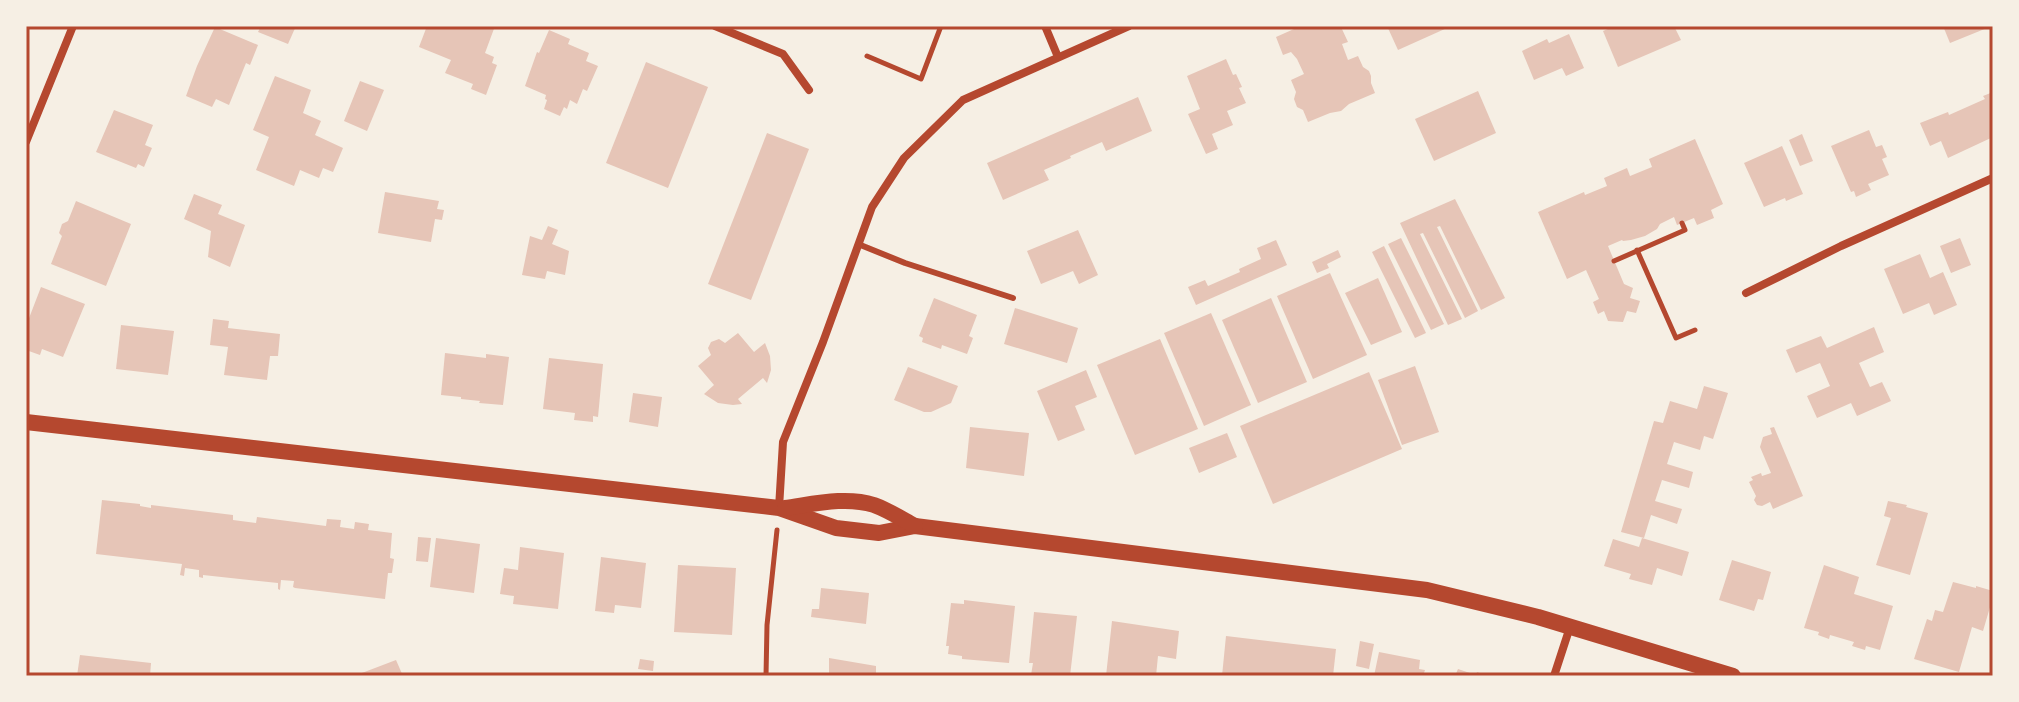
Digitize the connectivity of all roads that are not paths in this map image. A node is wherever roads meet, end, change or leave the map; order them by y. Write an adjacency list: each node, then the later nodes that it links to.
1 (73, 26): 7 (street)
2 (715, 26): 6 (street)
3 (1045, 26): 5 (street)
4 (1129, 26): 5 (street)
5 (1058, 57): 9 (street)
6 (809, 90)
7 (26, 142)
8 (1993, 178): 10 (street)
9 (858, 244): 11 (lane); 13 (street)
10 (1746, 293)
11 (1013, 298)
12 (26, 422): 13 (main road)
13 (779, 508): 14 (main road); 14 (main road)
14 (915, 526): 15 (main road)
15 (1570, 626): 16 (street); 17 (main road)
16 (1554, 676)
17 (1733, 676)

